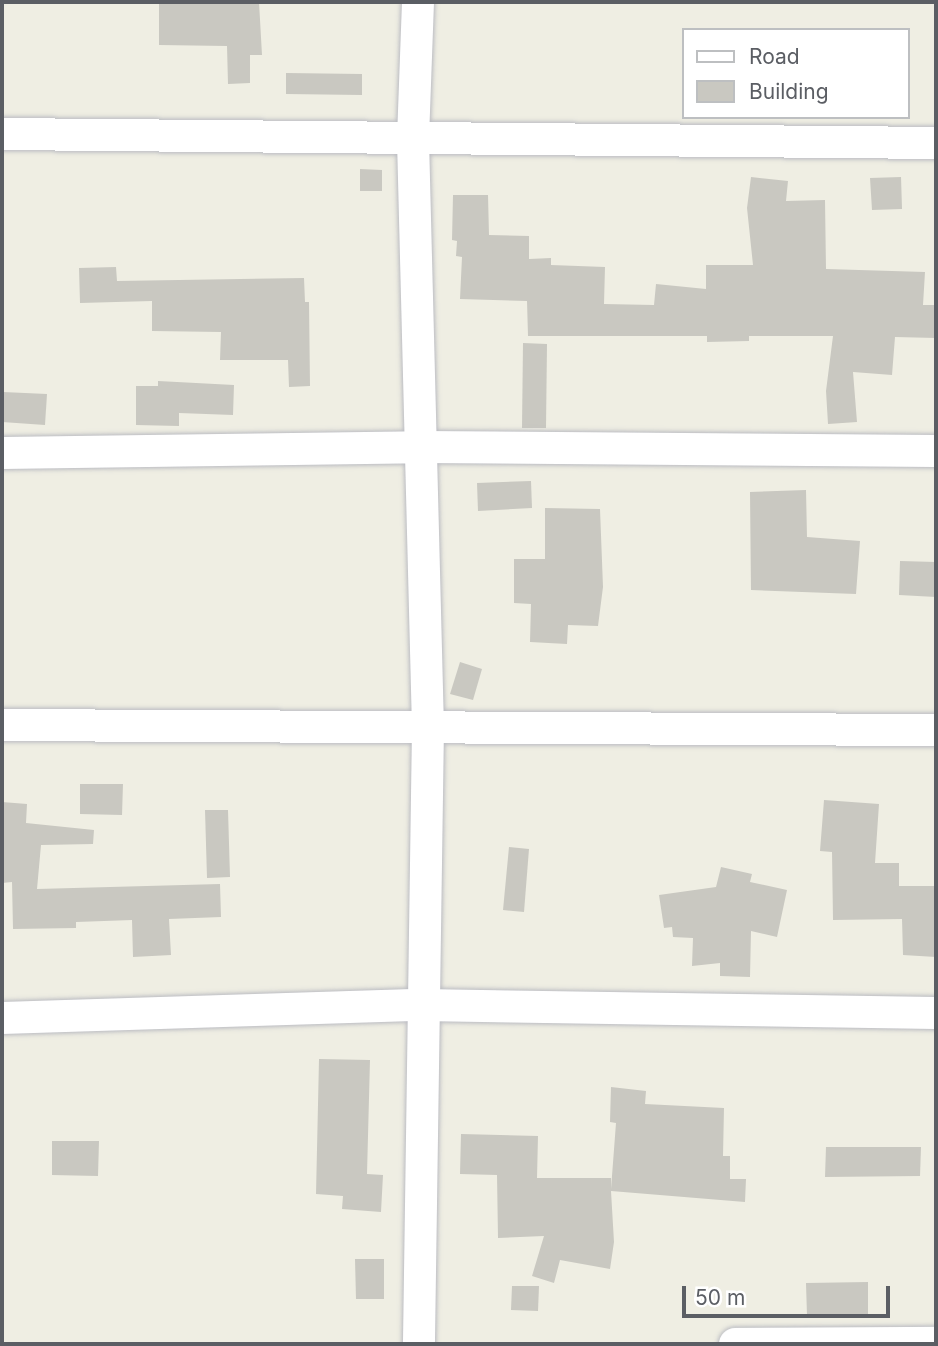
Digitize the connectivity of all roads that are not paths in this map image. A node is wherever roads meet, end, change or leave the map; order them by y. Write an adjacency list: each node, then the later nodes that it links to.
1 (418, 2): 3 (street)
2 (2, 134): 3 (street)
3 (413, 140): 4 (street); 5 (street)
4 (936, 143)
5 (420, 447): 6 (street); 7 (street); 9 (street)
6 (936, 451)
7 (2, 453)
8 (2, 725): 9 (street)
9 (428, 727): 10 (street); 11 (street)
10 (936, 730)
11 (421, 1004): 12 (street); 13 (street); 15 (street)
12 (936, 1013)
13 (2, 1018)
14 (931, 1343): 16 (street)
15 (419, 1344)
16 (735, 1344)

